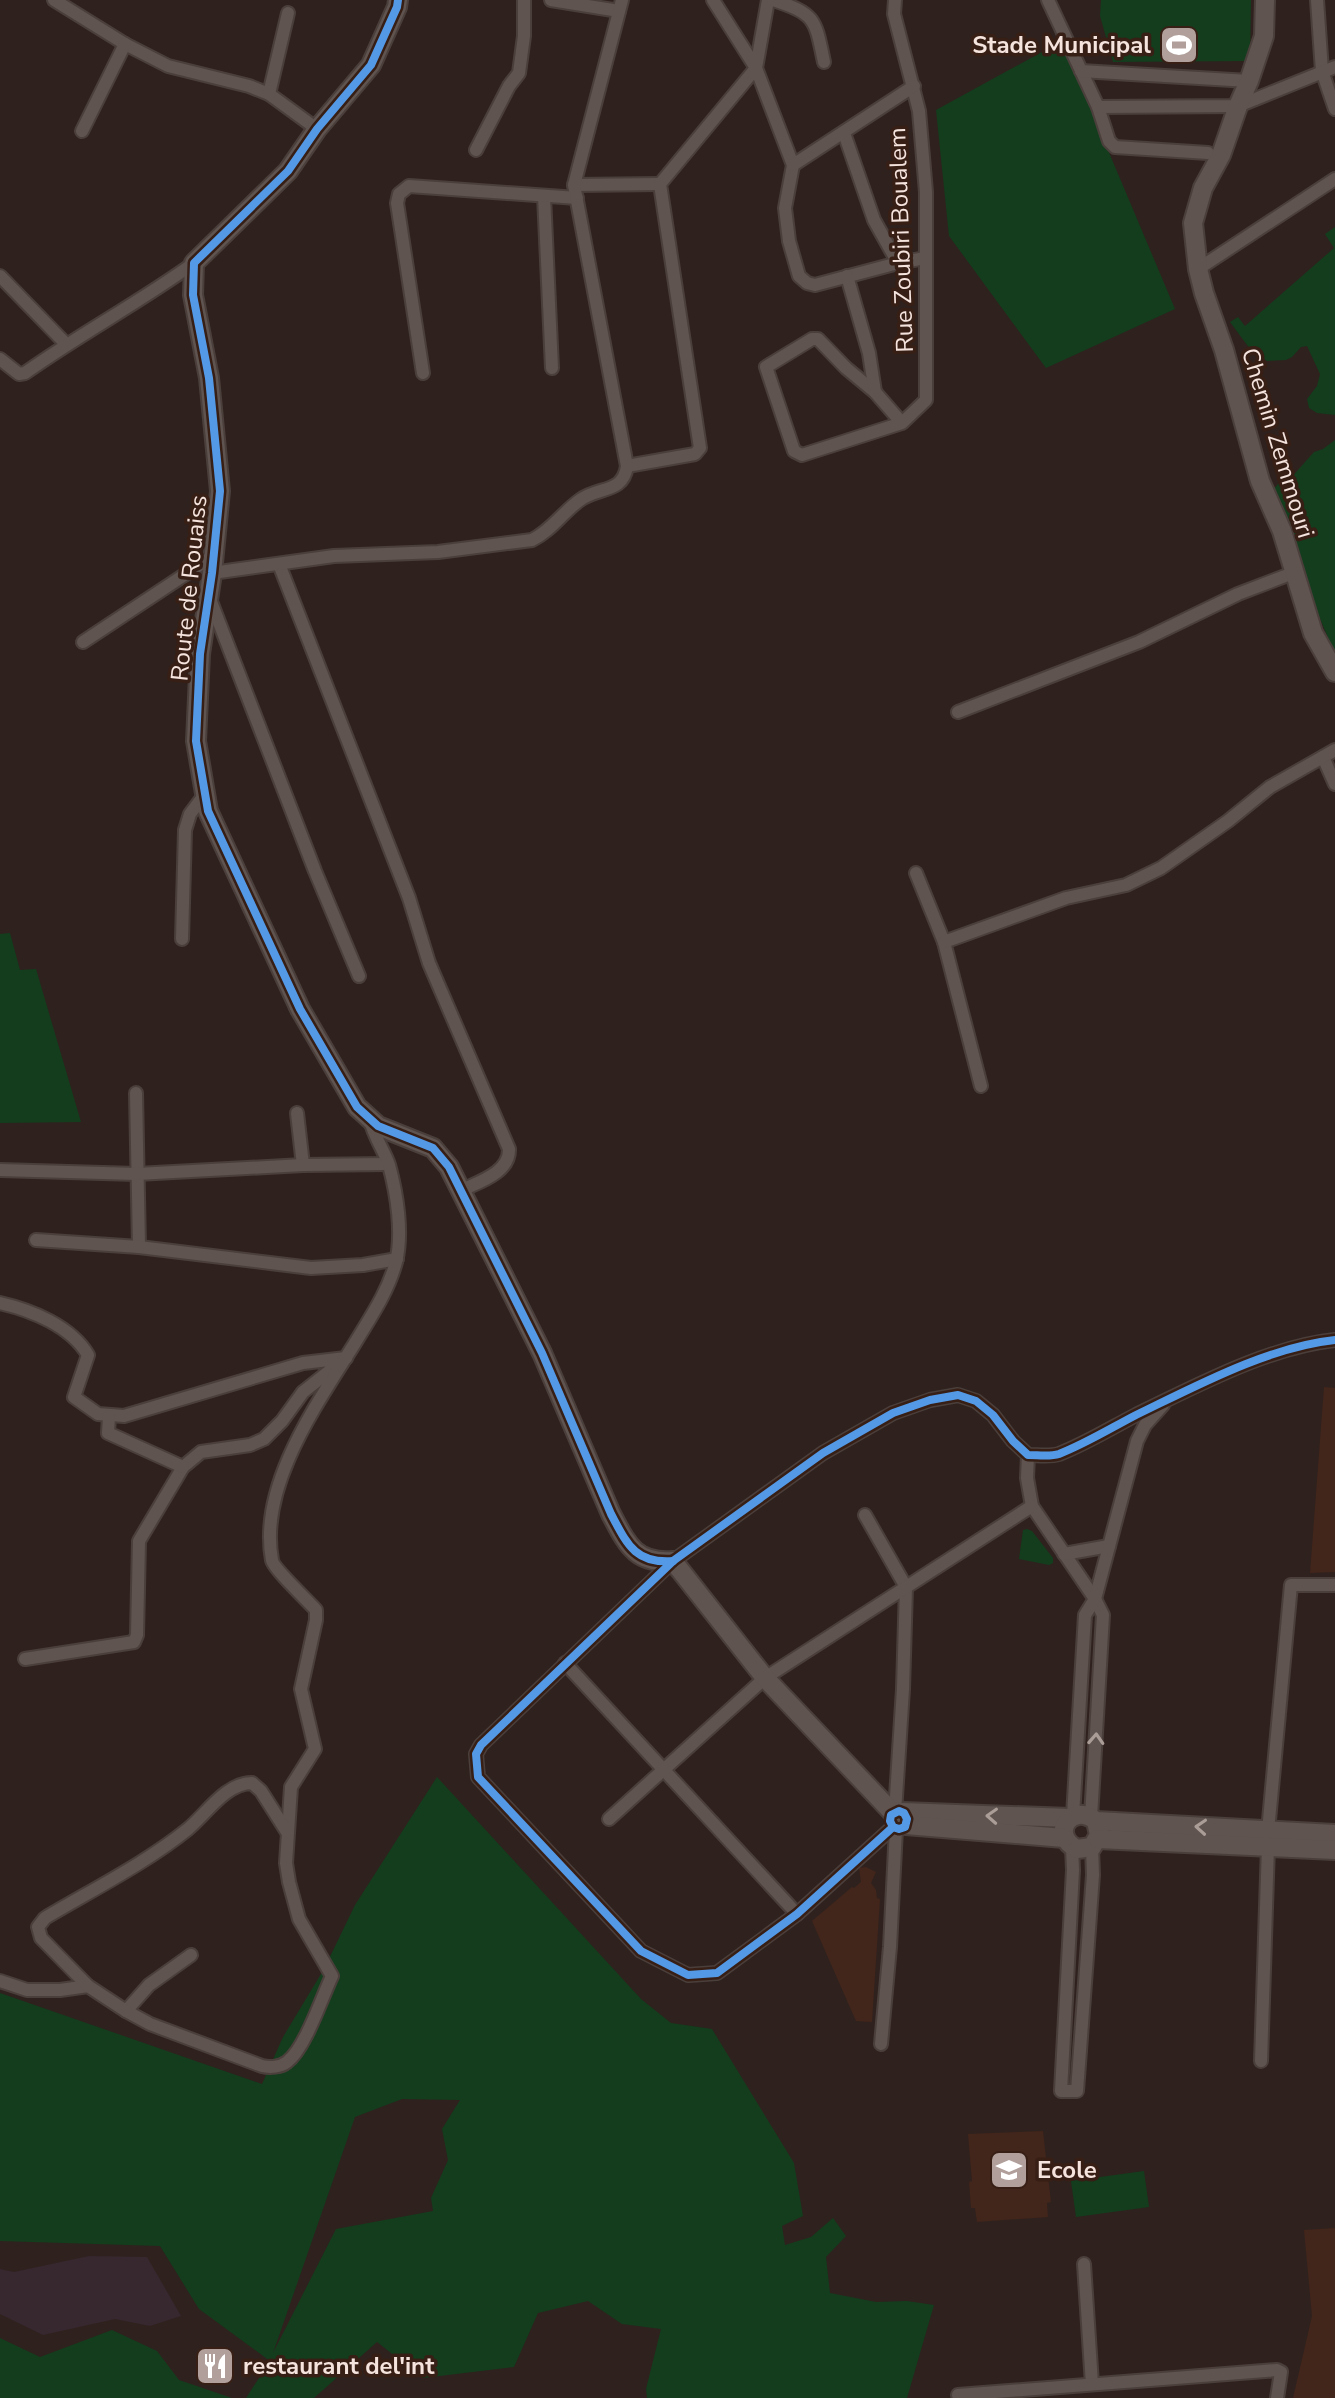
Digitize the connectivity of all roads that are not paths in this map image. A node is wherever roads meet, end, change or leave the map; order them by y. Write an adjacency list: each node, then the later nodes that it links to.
1 (54, 0): 13 (street)
2 (398, 0): 24 (street)
3 (524, 0): 27 (street)
4 (551, 0): 11 (street)
5 (713, 0): 15 (street)
6 (771, 0): 14 (street); 15 (street)
7 (895, 0): 19 (street, Rue Zoubiri Boualem)
8 (1048, 0): 17 (street)
9 (1265, 0): 18 (street, Chemin Zemmouri)
10 (1317, 0): 16 (street)
11 (621, 6): 32 (street)
12 (288, 13): 20 (street)
13 (125, 44): 20 (street); 25 (street)
14 (824, 62)
15 (756, 68): 29 (street); 31 (street)
16 (1328, 69): 21 (street); 23 (street)
17 (1081, 71): 18 (street); 22 (street)
18 (1249, 81): 21 (street, Chemin Zemmouri)
19 (914, 86): 26 (street); 34 (street, Rue Zoubiri Boualem)
20 (269, 94): 24 (street)
21 (1238, 106): 22 (street); 37 (street, Chemin Zemmouri)
22 (1098, 107): 28 (street)
23 (1335, 109)
24 (317, 129): 35 (street)
25 (82, 131)
26 (844, 133): 29 (street); 36 (street)
27 (476, 150)
28 (1208, 153)
29 (793, 165): 39 (street)
30 (1335, 179): 37 (street)
31 (660, 184): 32 (street); 48 (street)
32 (576, 192): 33 (street); 48 (street)
33 (544, 196): 43 (street); 45 (street)
34 (925, 258): 36 (street); 47 (street, Rue Zoubiri Boualem)
35 (194, 263): 40 (street); 49 (street, Route de Rouaiss)
36 (898, 263): 39 (street)
37 (1198, 269): 51 (street, Chemin Zemmouri)
38 (0, 276): 40 (street)
39 (847, 276): 41 (street)
40 (66, 344): 42 (street)
41 (869, 353): 44 (street); 46 (street)
42 (0, 359)
43 (552, 368)
44 (846, 368): 46 (street); 47 (street)
45 (423, 373)
46 (875, 392): 47 (street)
47 (902, 423)
48 (627, 466): 50 (street)
49 (212, 564): 50 (street); 52 (street, Route de Rouaiss); 53 (street)
50 (279, 564): 72 (street)
51 (1293, 573): 54 (street, Chemin Zemmouri); 55 (street)
52 (208, 592): 59 (street, Route de Rouaiss); 63 (street)
53 (83, 642)
54 (1335, 672)
55 (958, 712)
56 (1335, 750): 57 (street)
57 (1323, 757): 58 (street); 62 (street)
58 (1335, 784)
59 (205, 794): 61 (street); 67 (street, Route de Rouaiss)
60 (916, 873): 62 (street)
61 (182, 939)
62 (944, 942): 64 (street)
63 (359, 976)
64 (981, 1086)
65 (136, 1093): 71 (street)
66 (297, 1113): 69 (street)
67 (370, 1120): 68 (street); 72 (street, Route de Rouaiss)
68 (388, 1164): 69 (street); 75 (street)
69 (303, 1165): 71 (street)
70 (0, 1170): 71 (street)
71 (137, 1174): 74 (street)
72 (460, 1191): 87 (street)
73 (36, 1240): 74 (street)
74 (139, 1247): 75 (street)
75 (397, 1259): 78 (street)
76 (0, 1303): 80 (street)
77 (1335, 1340): 79 (street)
78 (346, 1358): 80 (street); 82 (street); 98 (street)
79 (1171, 1398): 81 (street); 85 (street)
80 (109, 1416): 82 (street)
81 (1028, 1455): 83 (street); 87 (street)
82 (183, 1467): 91 (street)
83 (1032, 1506): 86 (street); 89 (street)
84 (865, 1515): 89 (street)
85 (1109, 1546): 86 (street); 90 (street)
86 (1064, 1554): 90 (street)
87 (673, 1561): 92 (street); 93 (street)
88 (1335, 1585): 100 (street)
89 (906, 1587): 93 (street); 96 (street)
90 (1095, 1599): 97 (street, one-way to 90); 97 (street)
91 (25, 1659)
92 (565, 1663): 94 (street); 103 (street)
93 (765, 1678): 94 (street); 96 (street)
94 (664, 1770): 95 (street); 103 (street)
95 (609, 1819)
96 (898, 1819): 97 (street, one-way to 96); 101 (street); 103 (street); 108 (street)
97 (1087, 1826): 100 (street); 101 (street); 101 (street); 101 (street)
98 (287, 1832): 106 (street); 107 (street)
99 (1335, 1834): 100 (street)
100 (1269, 1839): 102 (street); 109 (street)
101 (1068, 1843)
102 (1335, 1850)
103 (797, 1914)
104 (191, 1955): 107 (street)
105 (0, 1981): 106 (street)
106 (88, 1986): 107 (street)
107 (126, 2011)
108 (881, 2044)
109 (1261, 2061)
110 (1084, 2264): 111 (street)
111 (1092, 2384): 112 (street); 113 (street)
112 (958, 2395)
113 (1277, 2398)

